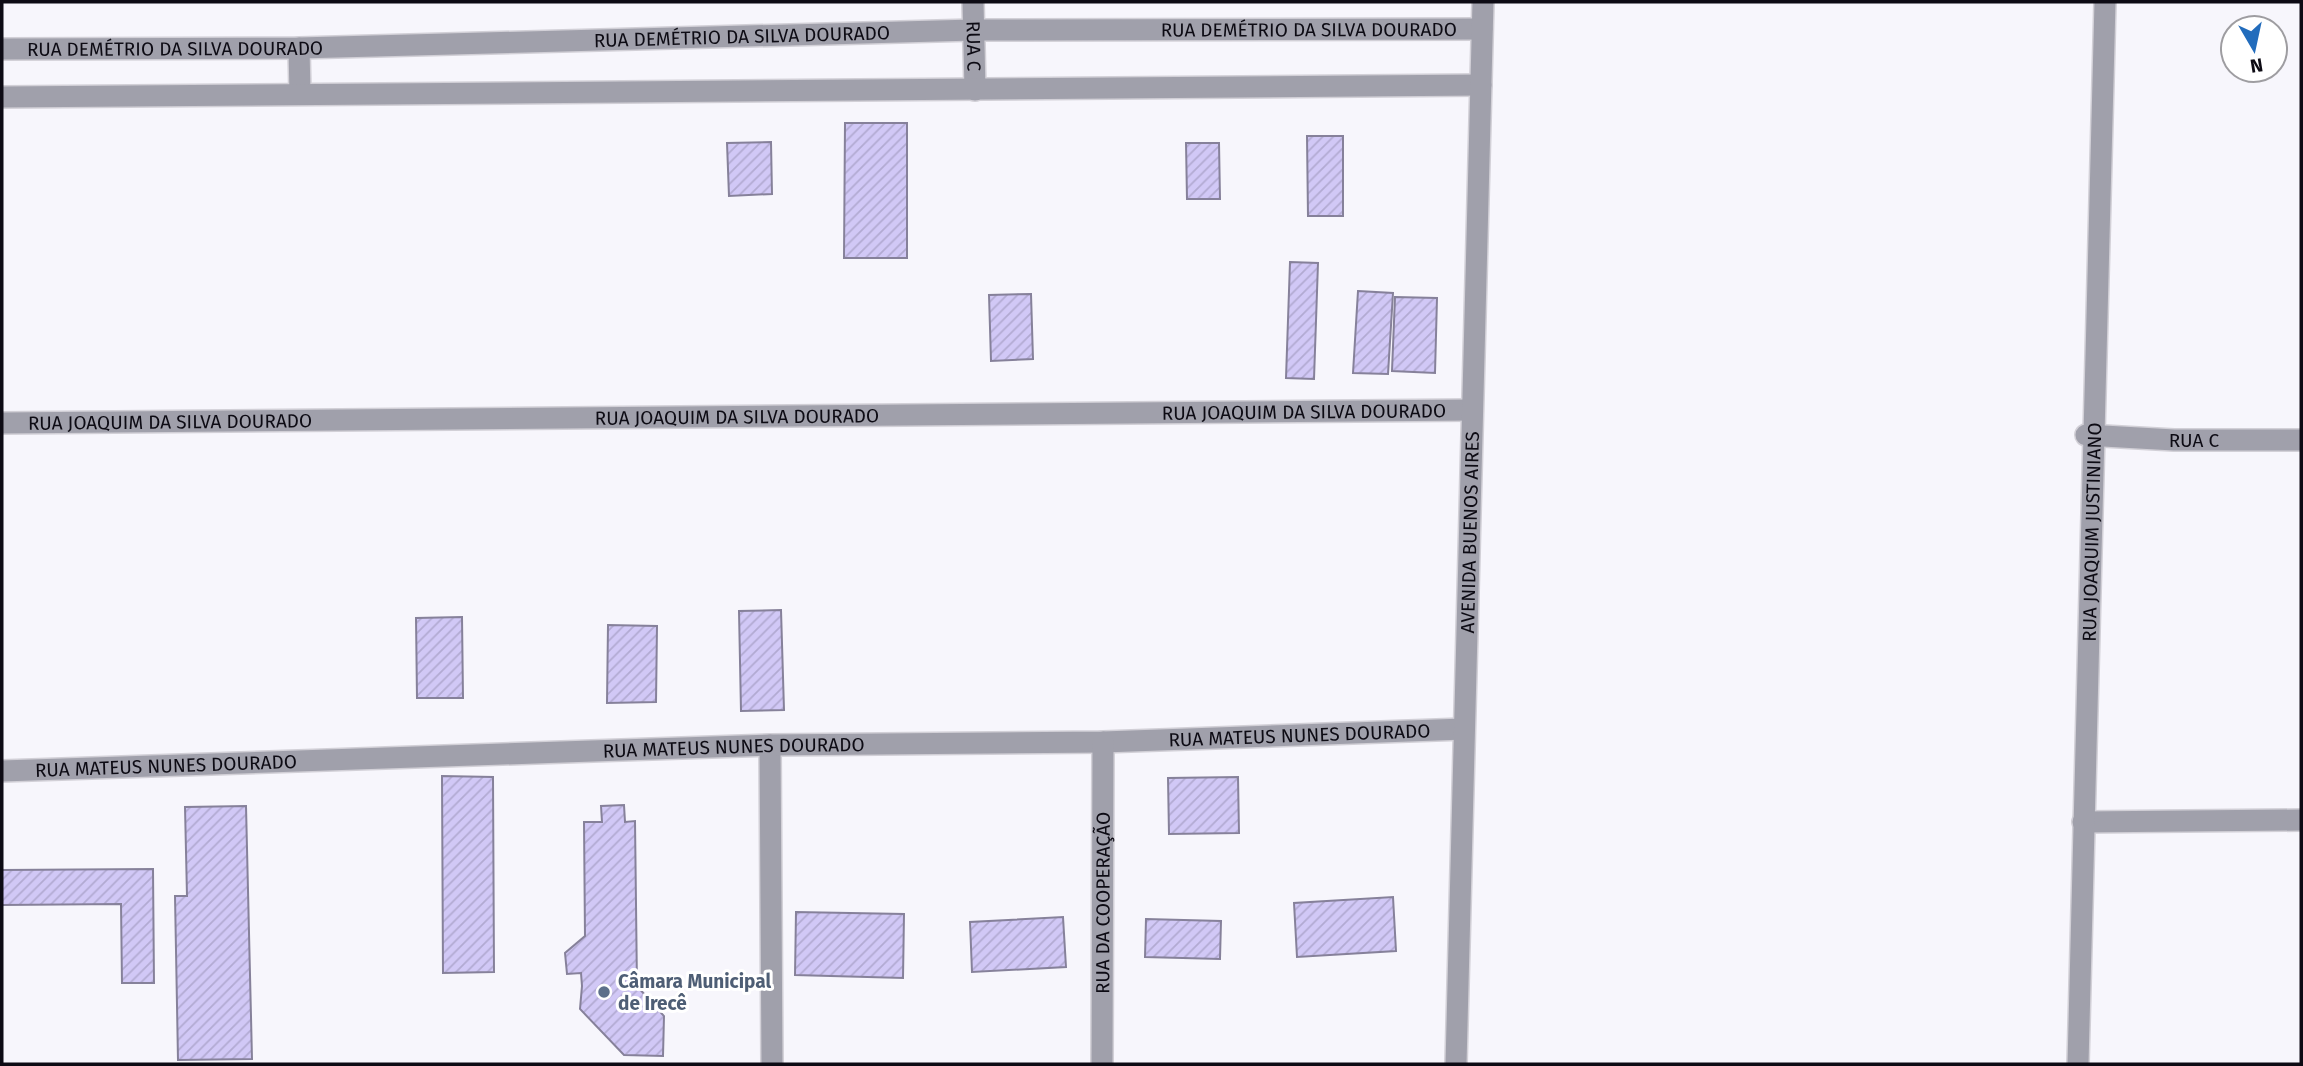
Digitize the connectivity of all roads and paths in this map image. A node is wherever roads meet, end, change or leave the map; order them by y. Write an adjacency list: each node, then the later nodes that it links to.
1 (973, 2): 5 (street, RUA C)
2 (1483, 2): 4 (street, AVENIDA BUENOS AIRES)
3 (2105, 2): 14 (street, RUA JOAQUIM JUSTINIANO)
4 (1482, 29): 5 (street, RUA DEMÉTRIO DA SILVA DOURADO); 8 (street, AVENIDA BUENOS AIRES)
5 (974, 30): 6 (street, RUA DEMÉTRIO DA SILVA DOURADO); 9 (street, RUA C)
6 (299, 48): 7 (street, RUA DEMÉTRIO DA SILVA DOURADO); 10 (street)
7 (2, 49)
8 (1482, 85): 9 (street); 12 (street, AVENIDA BUENOS AIRES)
9 (975, 90): 10 (street)
10 (300, 94): 11 (street)
11 (2, 97)
12 (1472, 411): 13 (street, RUA JOAQUIM DA SILVA DOURADO); 16 (street, AVENIDA BUENOS AIRES)
13 (2, 423)
14 (2089, 435): 15 (street, RUA C); 21 (street, RUA JOAQUIM JUSTINIANO)
15 (2301, 440)
16 (1464, 729): 17 (street, RUA MATEUS NUNES DOURADO); 24 (street, AVENIDA BUENOS AIRES)
17 (1103, 742): 18 (street, RUA MATEUS NUNES DOURADO); 23 (street, RUA DA COOPERAÇÃO)
18 (770, 745): 19 (street, RUA MATEUS NUNES DOURADO); 22 (street)
19 (2, 771)
20 (2301, 820): 21 (street)
21 (2083, 822): 25 (street, RUA JOAQUIM JUSTINIANO)
22 (772, 1064)
23 (1102, 1064)
24 (1456, 1064)
25 (2078, 1064)

